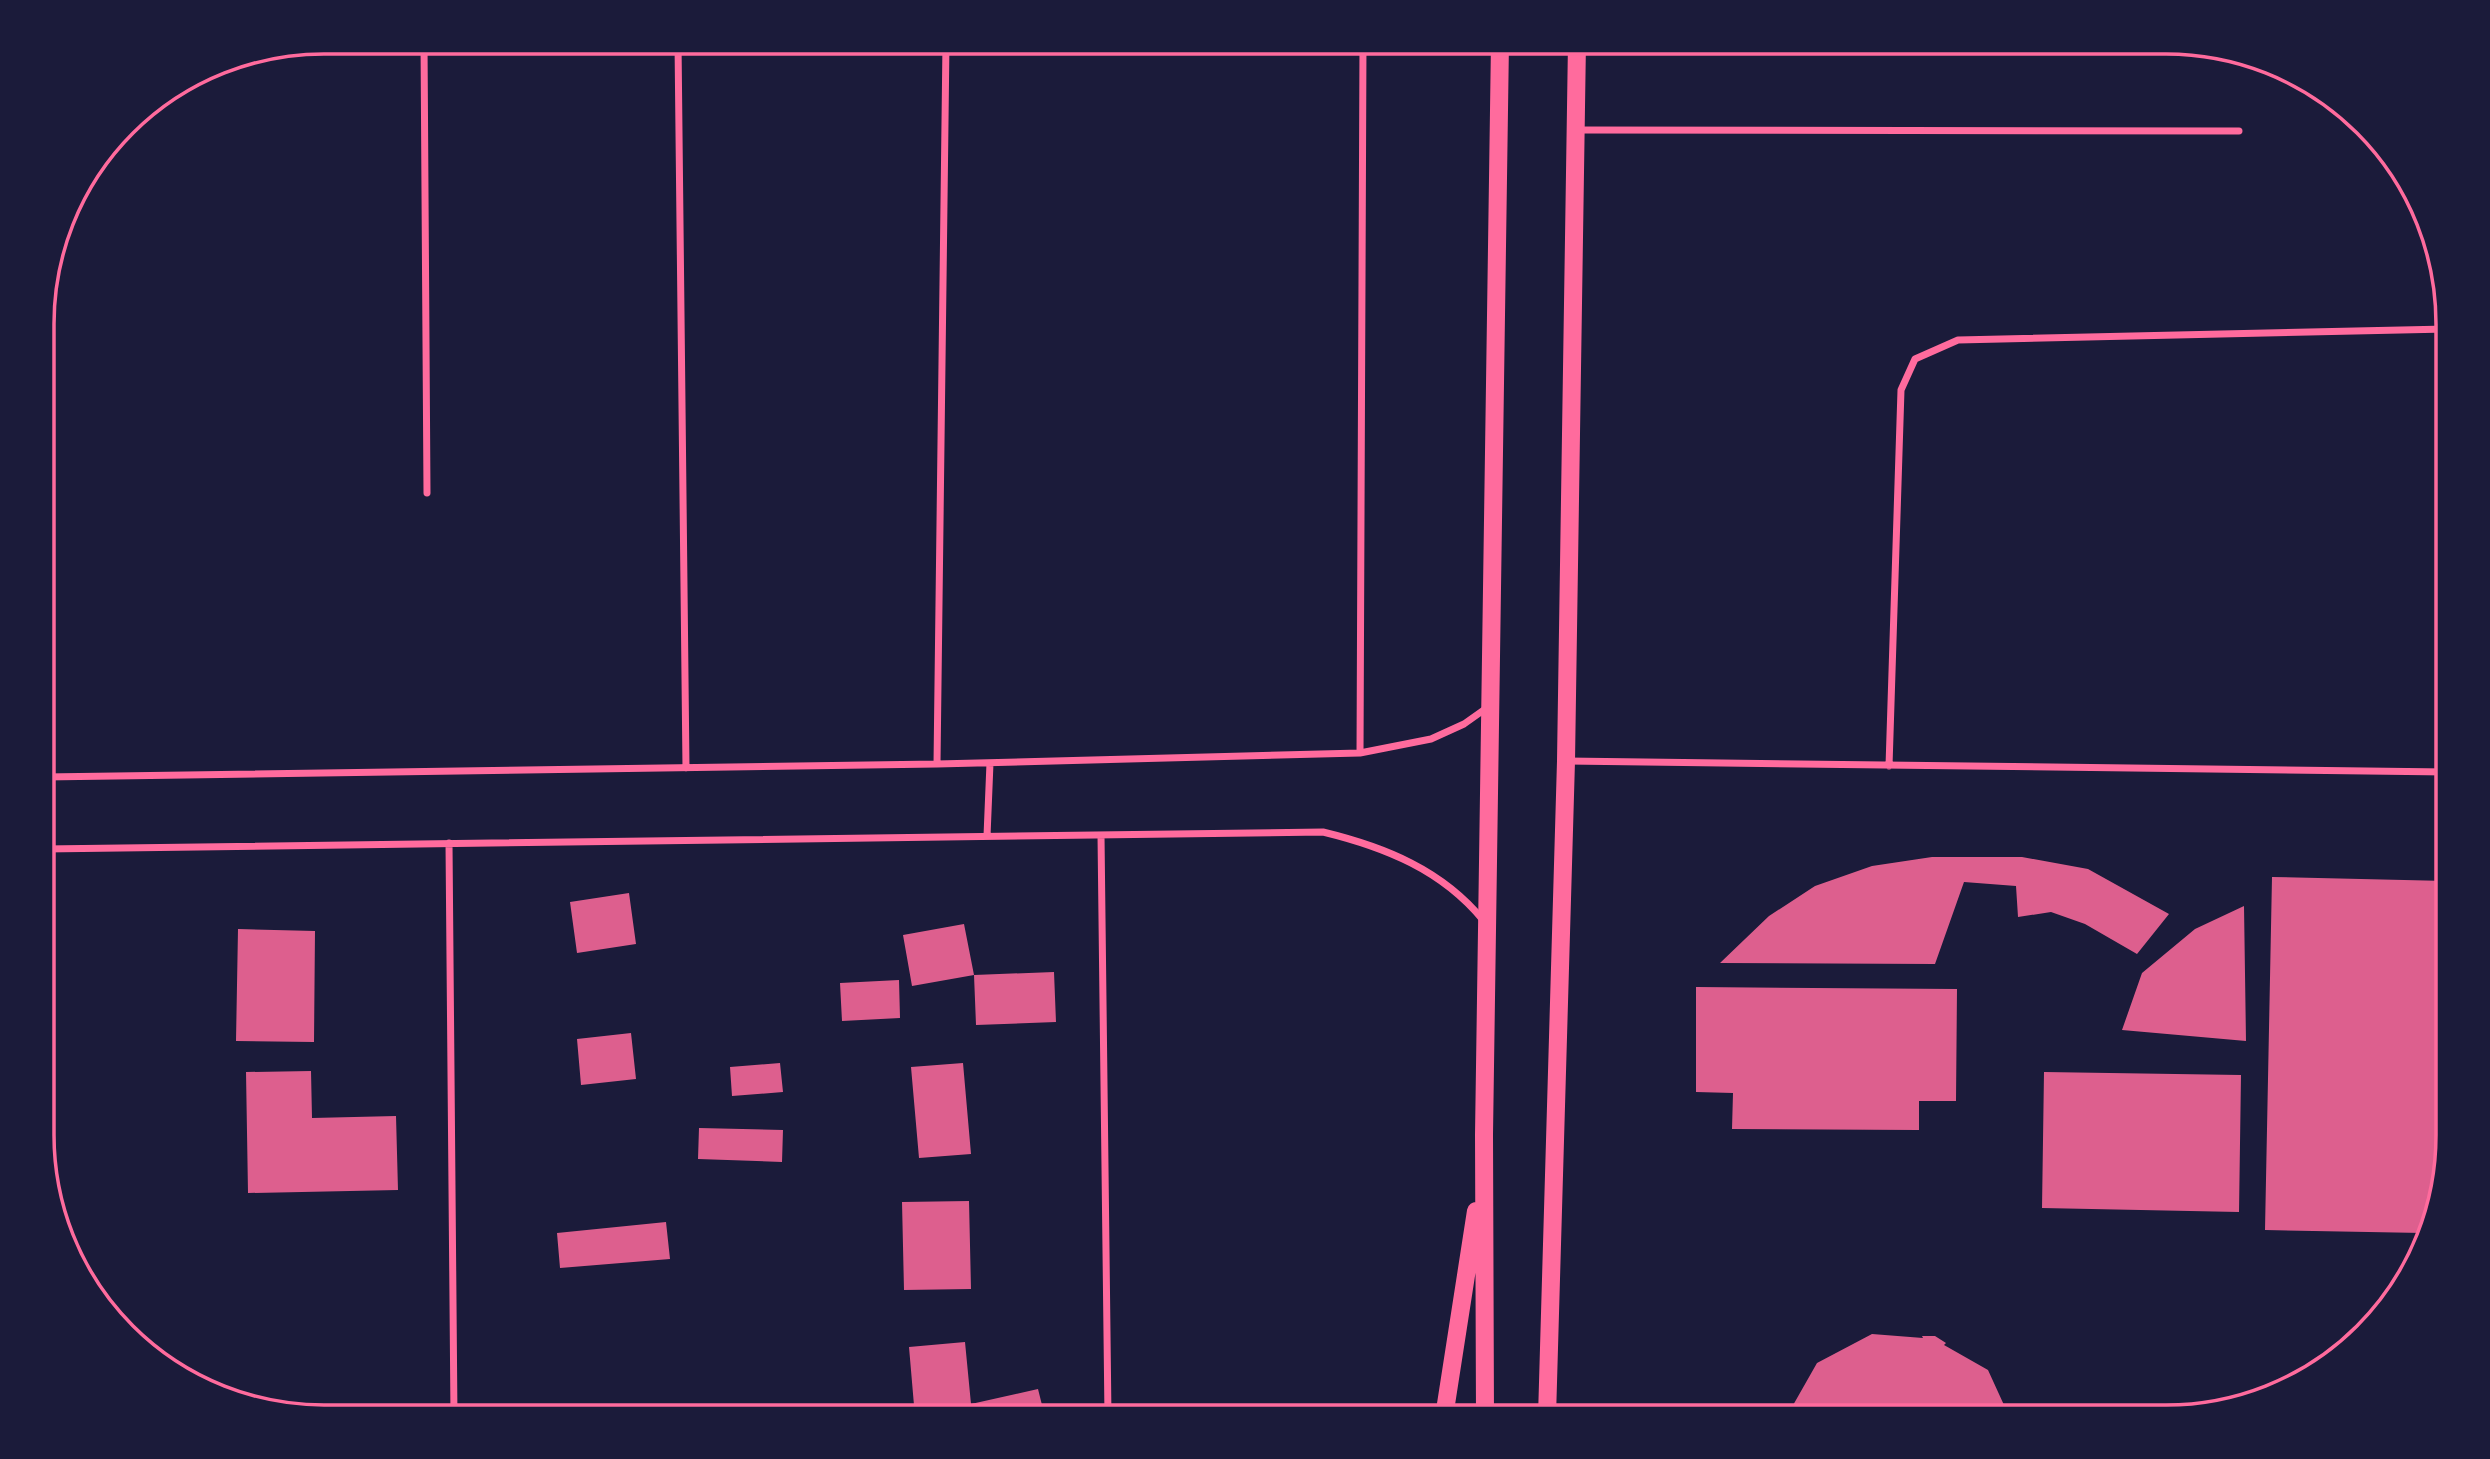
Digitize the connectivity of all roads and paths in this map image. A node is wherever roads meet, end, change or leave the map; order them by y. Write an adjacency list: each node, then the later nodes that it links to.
1 (424, 54): 10 (street)
2 (678, 54): 17 (street)
3 (946, 54): 15 (street)
4 (1363, 54): 12 (street)
5 (1500, 54): 11 (main road)
6 (1577, 54): 7 (main road)
7 (1576, 130): 8 (street); 13 (main road)
8 (2239, 131)
9 (2436, 329): 16 (street)
10 (428, 493)
11 (1491, 705): 12 (street); 24 (main road)
12 (1360, 753): 14 (street)
13 (1566, 761): 16 (street); 30 (main road)
14 (990, 763): 15 (street); 21 (street)
15 (937, 764): 17 (street)
16 (1889, 766): 18 (street)
17 (686, 768): 19 (street)
18 (2436, 772)
19 (54, 777)
20 (1101, 835): 21 (street); 24 (street); 27 (street)
21 (987, 836): 22 (street)
22 (449, 843): 23 (street); 26 (street)
23 (54, 849)
24 (1487, 925): 25 (main road)
25 (1484, 1135): 28 (main road); 29 (main road)
26 (454, 1405)
27 (1108, 1405)
28 (1446, 1405)
29 (1485, 1405)
30 (1548, 1405)

